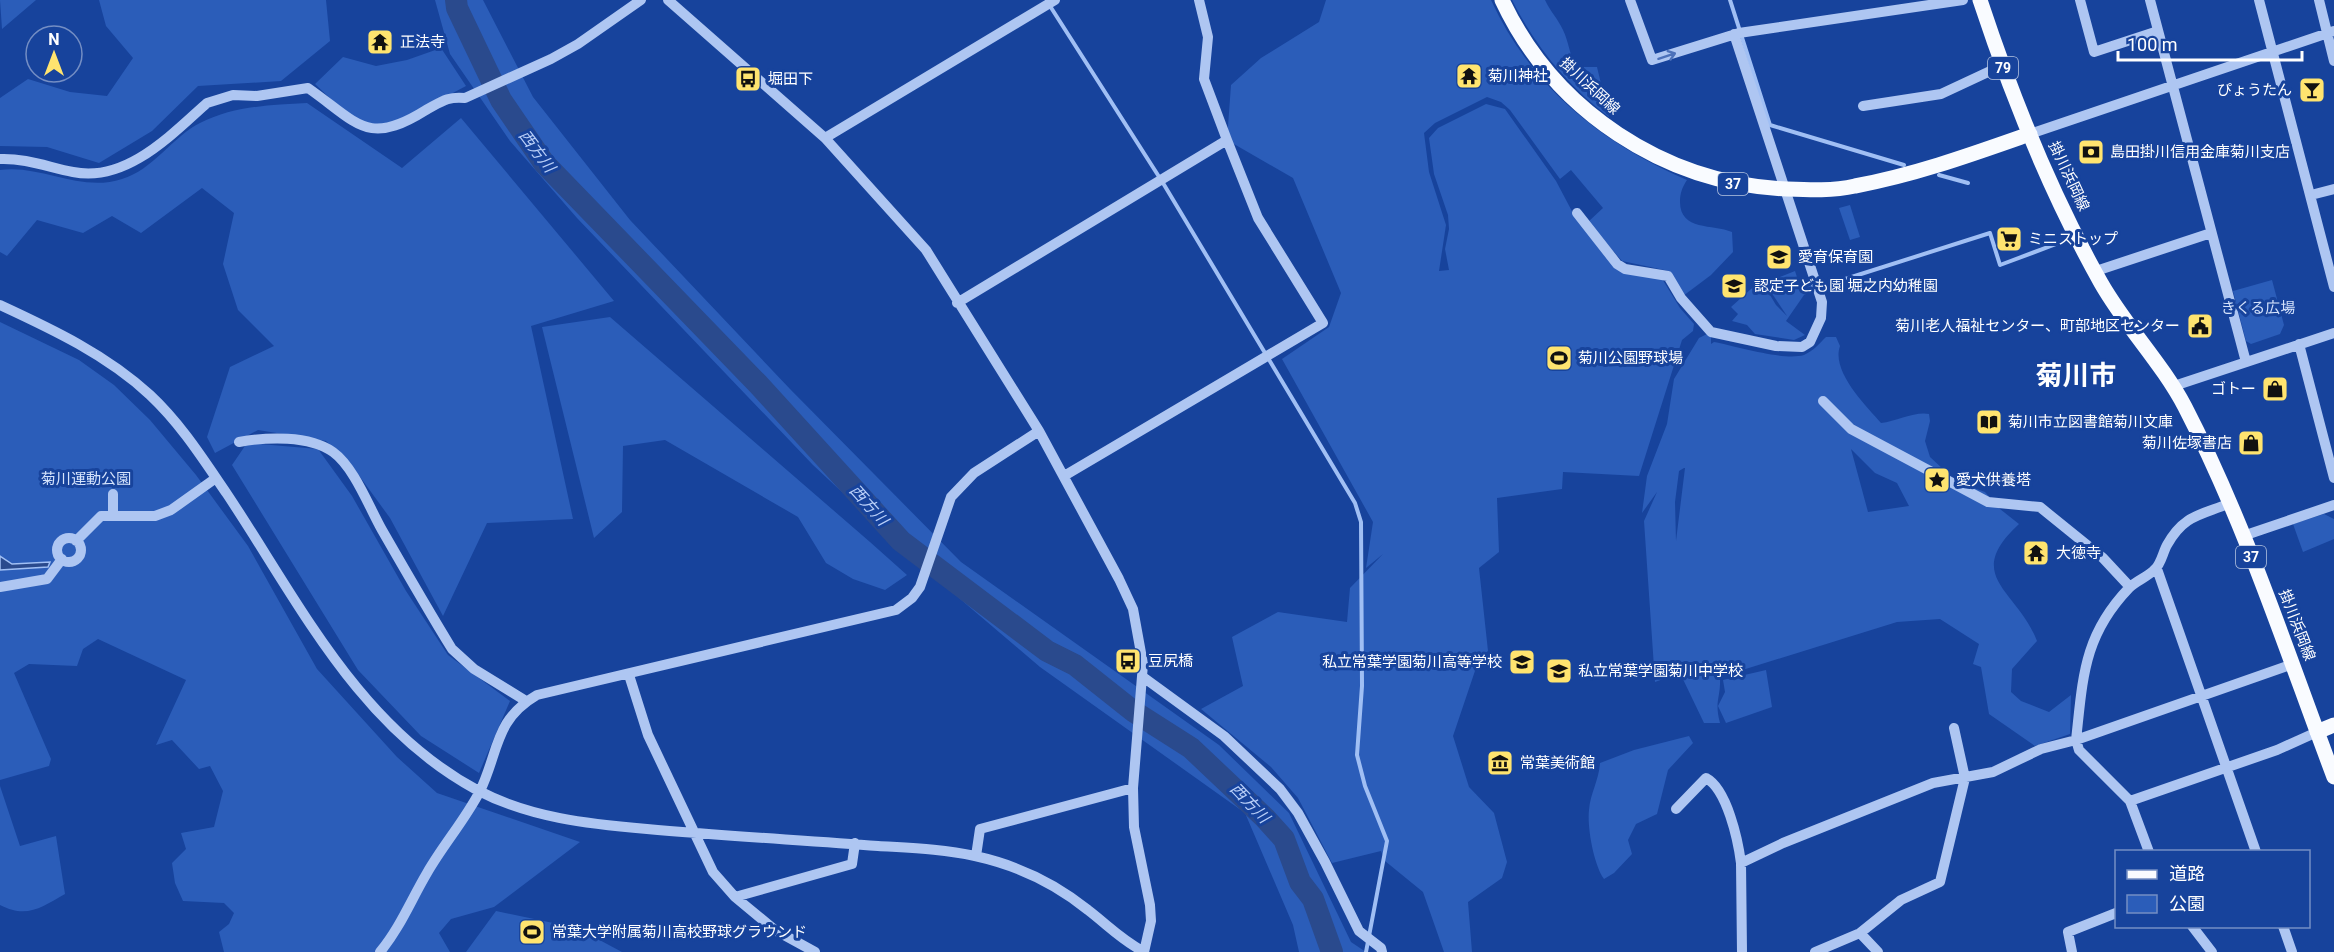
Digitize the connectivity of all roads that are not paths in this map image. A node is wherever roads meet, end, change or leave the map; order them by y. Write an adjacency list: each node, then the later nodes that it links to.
1 (641, 0): 24 (street)
2 (668, 0): 22 (street)
3 (1199, 0): 23 (street)
4 (1502, 0): 25 (main road, 掛川浜岡線 / 37)
5 (1630, 0): 15 (street, one-way to 15)
6 (1963, 0): 15 (street)
7 (1980, 0): 18 (main road, 79)
8 (2080, 0): 13 (street)
9 (2150, 0): 13 (street)
10 (2259, 0): 16 (street)
11 (2319, 0): 14 (street)
12 (1051, 2): 22 (street)
13 (2158, 31): 19 (street)
14 (2331, 32): 16 (street); 17 (street)
15 (1739, 33): 25 (street)
16 (2273, 52): 19 (street); 27 (street)
17 (2334, 61)
18 (2001, 66): 20 (street); 21 (main road, 79)
19 (2174, 87): 21 (street); 29 (street)
20 (1863, 106)
21 (2030, 135): 25 (main road, 掛川浜岡線 / 37); 30 (main road, 掛川浜岡線 / 37)
22 (825, 138): 32 (street)
23 (1227, 140): 32 (street); 41 (street)
24 (0, 159)
25 (1785, 189): 28 (street)
26 (2334, 189): 27 (street)
27 (2311, 195): 31 (street)
28 (1577, 213)
29 (2211, 233): 30 (street); 36 (street)
30 (2096, 271): 37 (main road, 掛川浜岡線 / 37)
31 (2334, 287)
32 (957, 303): 39 (street)
33 (0, 305): 42 (street)
34 (2334, 333): 35 (street)
35 (2299, 344): 36 (street); 43 (street)
36 (2246, 363): 37 (street)
37 (2174, 386): 45 (main road, 掛川浜岡線 / 37)
38 (1823, 401): 53 (street)
39 (1039, 431): 41 (street); 55 (street)
40 (239, 442): 58 (street)
41 (1064, 476): 56 (street)
42 (216, 478): 47 (street); 67 (street)
43 (2334, 478)
44 (113, 494): 47 (street)
45 (2230, 503): 48 (main road, 掛川浜岡線 / 37); 51 (street)
46 (2334, 505): 48 (street)
47 (113, 516): 49 (street)
48 (2243, 536): 54 (main road, 掛川浜岡線 / 37)
49 (76, 541): 50 (street); 50 (street)
50 (62, 559): 52 (street)
51 (2157, 569): 53 (street); 57 (street)
52 (0, 587)
53 (2130, 587): 62 (street)
54 (2293, 664): 57 (street); 61 (main road, 掛川浜岡線 / 37)
55 (629, 675): 58 (street); 70 (street)
56 (1143, 679): 66 (street); 81 (street)
57 (2201, 695): 62 (street); 63 (street)
58 (526, 701): 67 (street)
59 (2334, 725): 61 (main road)
60 (1954, 728): 64 (street)
61 (2317, 732): 63 (street); 65 (main road, 掛川浜岡線)
62 (2076, 740): 64 (street); 68 (street)
63 (2226, 768): 68 (street); 73 (street)
64 (1965, 777): 75 (street); 80 (street)
65 (2334, 777)
66 (1133, 788): 74 (street); 74 (street)
67 (480, 791): 70 (street); 82 (street)
68 (2130, 801): 72 (street)
69 (1676, 809): 75 (street)
70 (692, 833): 71 (street); 76 (street)
71 (855, 843): 74 (street); 76 (street)
72 (2148, 850)
73 (2255, 850)
74 (976, 856)
75 (1741, 863): 84 (street)
76 (735, 897): 83 (street)
77 (2115, 913): 87 (street)
78 (2193, 928): 88 (street)
79 (2283, 928): 89 (street)
80 (1860, 933): 85 (street); 86 (street)
81 (1381, 950)
82 (380, 952)
83 (815, 952)
84 (1742, 952)
85 (1815, 952)
86 (1878, 952)
87 (2072, 952)
88 (2212, 952)
89 (2292, 952)

